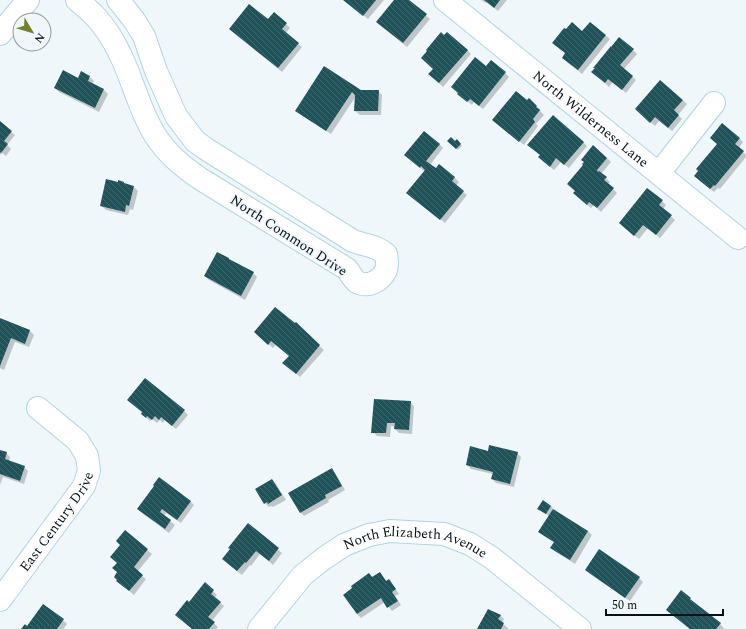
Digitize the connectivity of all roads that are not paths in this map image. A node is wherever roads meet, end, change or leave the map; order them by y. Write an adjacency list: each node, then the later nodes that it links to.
1 (28, 0): 5 (street)
2 (77, 0): 3 (street, North Common Drive)
3 (118, 0)
4 (445, 0): 7 (street, North Wilderness Lane)
5 (0, 34)
6 (714, 103): 7 (street)
7 (659, 173): 8 (street, North Wilderness Lane)
8 (738, 238)
9 (38, 408): 10 (street, East Century Drive)
10 (0, 600)
11 (259, 629): 12 (street, North Elizabeth Avenue)
12 (580, 629)

